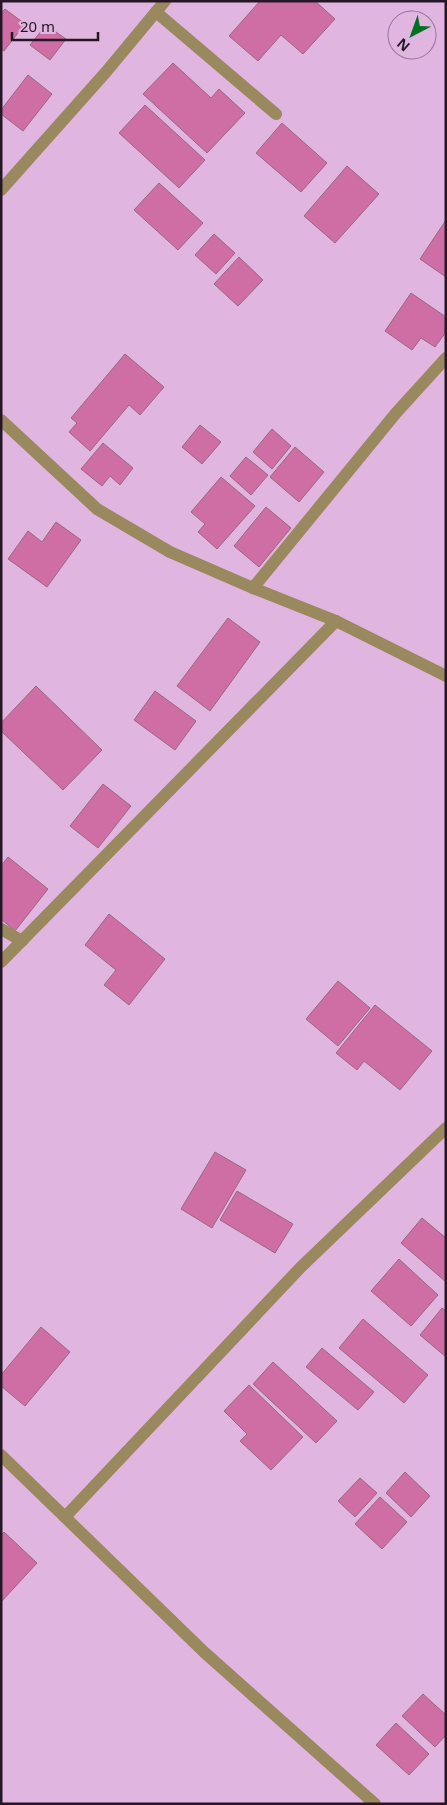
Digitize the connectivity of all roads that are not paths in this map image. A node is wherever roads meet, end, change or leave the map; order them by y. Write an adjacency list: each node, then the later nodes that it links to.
1 (165, 1): 2 (street)
2 (156, 12): 3 (street); 4 (street)
3 (276, 114)
4 (6, 177): 5 (street)
5 (1, 190)
6 (446, 358): 8 (street)
7 (1, 420): 8 (street)
8 (253, 588): 9 (street)
9 (336, 621): 10 (street); 12 (street)
10 (446, 676)
11 (1, 929): 12 (street)
12 (22, 941): 13 (street)
13 (1, 962)
14 (446, 1128): 16 (street)
15 (1, 1454): 16 (street)
16 (65, 1517): 17 (street)
17 (375, 1804)

